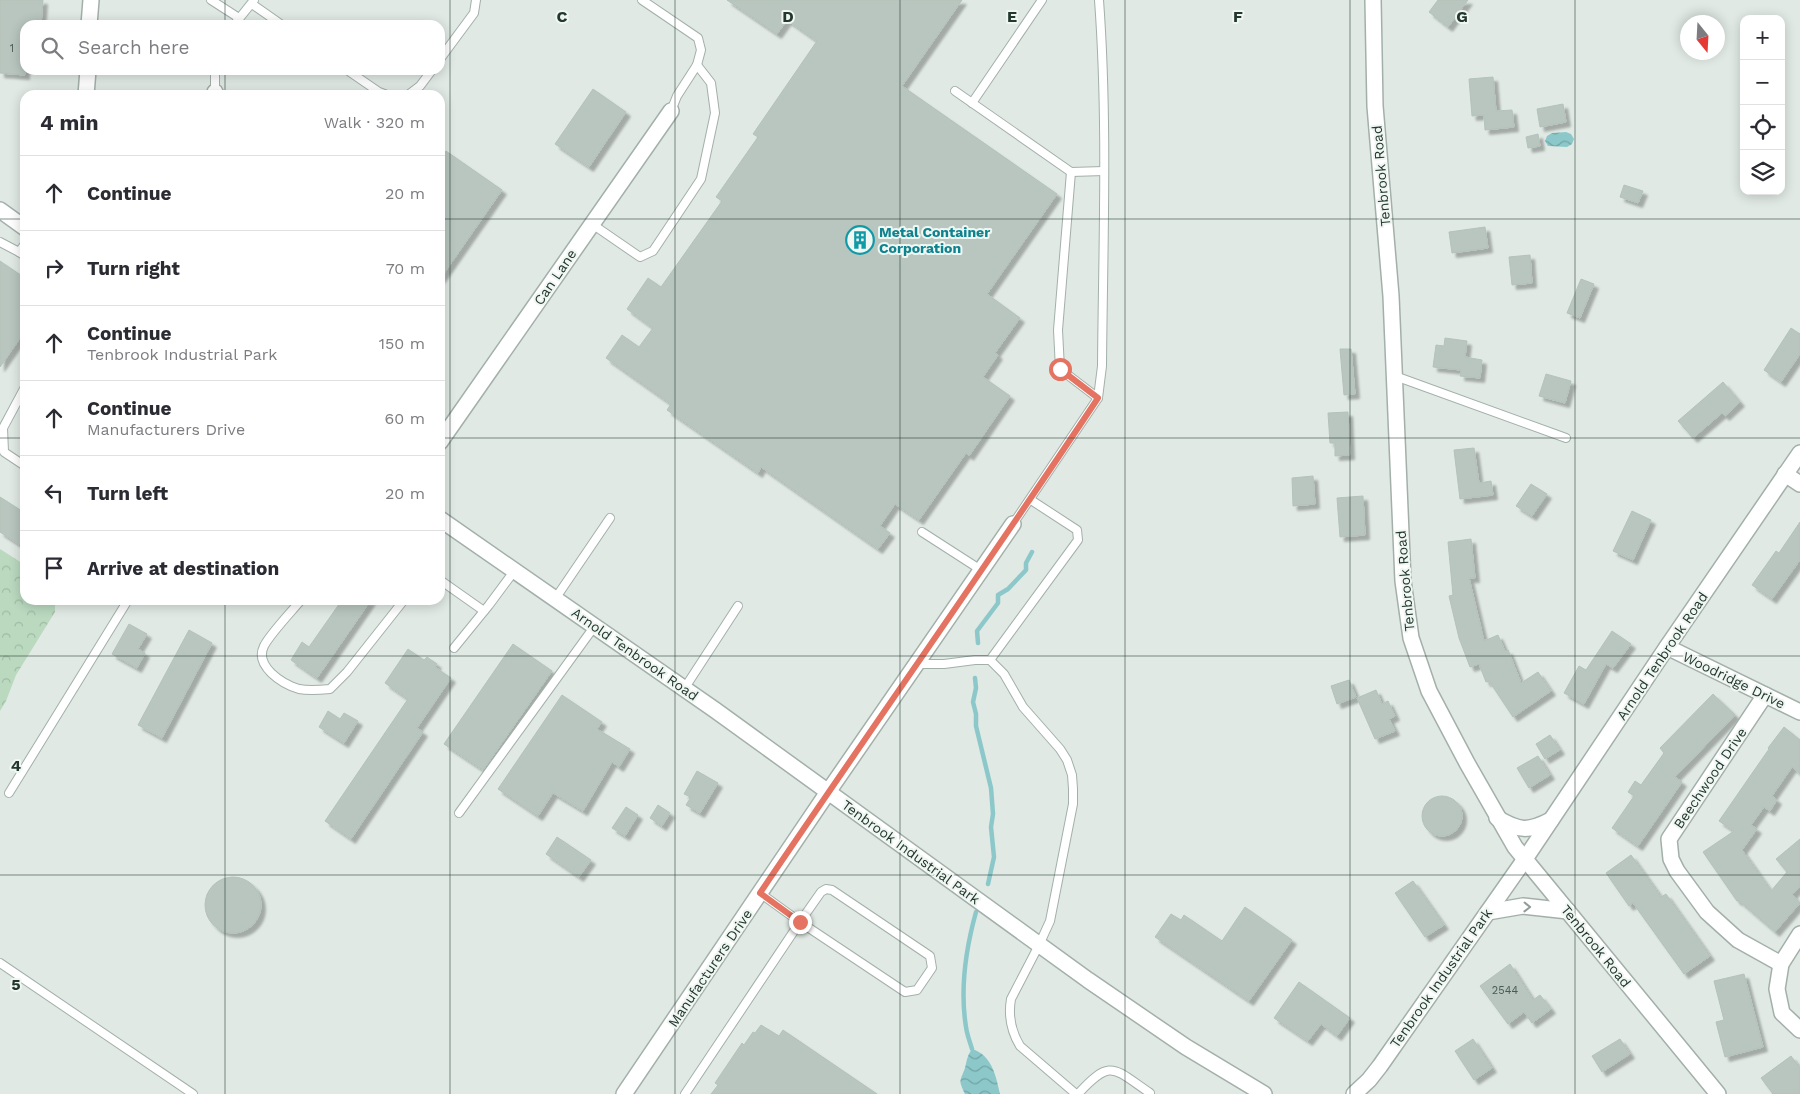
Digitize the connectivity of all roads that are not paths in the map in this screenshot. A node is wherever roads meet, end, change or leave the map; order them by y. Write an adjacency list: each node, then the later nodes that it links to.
1 (90, 0): 10 (street)
2 (211, 0): 9 (lane)
3 (476, 0): 12 (lane)
4 (642, 0): 13 (lane)
5 (1042, 0): 23 (lane)
6 (1099, 0): 25 (lane)
7 (1373, 0): 32 (street, Tenbrook Road)
8 (253, 2): 9 (lane); 11 (lane)
9 (239, 18)
10 (90, 20)
11 (276, 20)
12 (445, 52)
13 (697, 65): 24 (lane); 29 (lane)
14 (88, 75): 18 (street)
15 (215, 75): 19 (lane)
16 (354, 75): 20 (lane)
17 (428, 75): 21 (lane)
18 (86, 90)
19 (215, 90)
20 (376, 90)
21 (415, 90)
22 (955, 91): 23 (lane)
23 (972, 103): 26 (lane)
24 (671, 111): 29 (street, Can Lane)
25 (1104, 171): 26 (lane); 34 (lane)
26 (1071, 172): 34 (lane)
27 (0, 210): 28 (street)
28 (20, 224)
29 (592, 224): 35 (street, Can Lane)
30 (0, 242): 31 (lane)
31 (20, 253)
32 (1395, 376): 36 (lane); 66 (street, Tenbrook Road)
33 (20, 396): 38 (lane)
34 (1098, 398): 41 (lane)
35 (445, 433)
36 (1566, 438)
37 (1800, 453): 39 (street, Arnold Tenbrook Road)
38 (20, 463)
39 (1785, 474): 40 (street); 56 (street, Arnold Tenbrook Road)
40 (1800, 484)
41 (1031, 500): 44 (lane); 58 (lane)
42 (610, 518): 49 (lane)
43 (445, 522): 46 (street, Arnold Tenbrook Road)
44 (1013, 524): 47 (street, Tenbrook Industrial Park)
45 (922, 532): 47 (lane)
46 (515, 570): 49 (street, Arnold Tenbrook Road); 54 (lane)
47 (982, 570): 59 (street, Tenbrook Industrial Park)
48 (445, 584): 54 (lane)
49 (555, 598): 55 (street, Arnold Tenbrook Road)
50 (125, 605): 64 (lane)
51 (297, 605): 52 (lane)
52 (400, 605)
53 (738, 606): 60 (lane)
54 (484, 611): 57 (lane)
55 (594, 627): 60 (street, Arnold Tenbrook Road); 65 (lane)
56 (1667, 646): 61 (street, Woodridge Drive); 67 (street, Arnold Tenbrook Road)
57 (454, 648)
58 (990, 660): 59 (lane); 74 (lane)
59 (917, 664): 63 (street, Tenbrook Industrial Park)
60 (684, 689): 63 (street, Arnold Tenbrook Road)
61 (1765, 695): 62 (street, Woodridge Drive); 76 (street, Beechwood Drive)
62 (1800, 712)
63 (828, 792): 69 (street, Manufacturers Drive); 74 (street, Tenbrook Industrial Park)
64 (10, 793)
65 (460, 813)
66 (1497, 818): 67 (street); 68 (street, Tenbrook Road)
67 (1551, 820): 68 (street, Arnold Tenbrook Road)
68 (1525, 859): 70 (street, Tenbrook Road); 71 (street, Tenbrook Industrial Park)
69 (760, 893): 72 (lane); 80 (street, Manufacturers Drive)
70 (1568, 911): 71 (street, one-way to 70); 85 (street, Tenbrook Road)
71 (1488, 912): 84 (street, Tenbrook Industrial Park)
72 (800, 922): 72 (lane); 81 (lane)
73 (1800, 934): 76 (street)
74 (1039, 945): 82 (lane); 83 (street, Tenbrook Industrial Park)
75 (0, 963): 79 (lane)
76 (1781, 964): 77 (street)
77 (1800, 1030)
78 (1150, 1093): 82 (lane)
79 (193, 1094)
80 (624, 1094)
81 (685, 1094)
82 (1077, 1094)
83 (1264, 1094)
84 (1354, 1094)
85 (1718, 1094)

